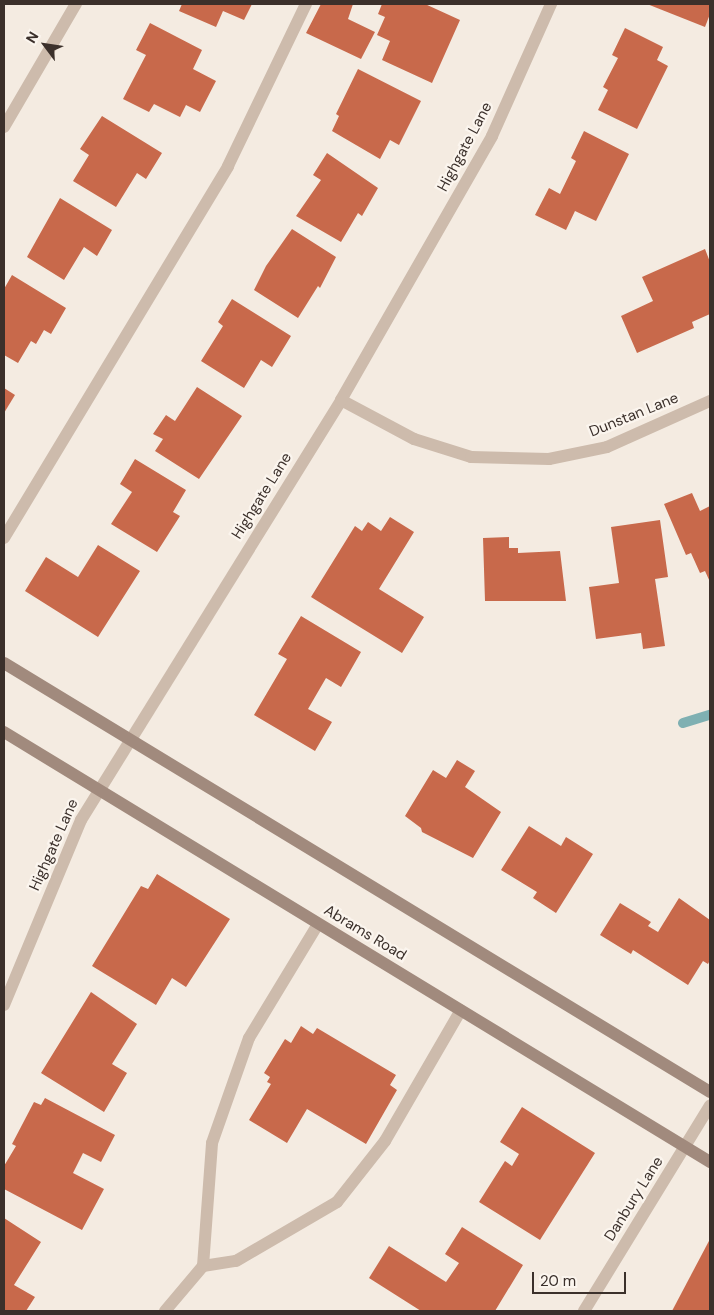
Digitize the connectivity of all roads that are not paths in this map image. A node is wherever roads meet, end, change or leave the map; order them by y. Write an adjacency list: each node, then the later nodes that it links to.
1 (76, 4): 4 (street)
2 (306, 4): 7 (street)
3 (551, 4): 5 (street, Highgate Lane)
4 (4, 128)
5 (341, 400): 6 (street, Dunstan Lane); 10 (street, Highgate Lane)
6 (710, 400)
7 (4, 538)
8 (4, 663): 10 (main road)
9 (4, 732): 11 (main road, Abrams Road)
10 (129, 740): 11 (street, Highgate Lane); 15 (main road)
11 (98, 790): 12 (main road, Abrams Road); 13 (street, Highgate Lane)
12 (318, 924): 14 (main road, Abrams Road); 19 (street)
13 (4, 1005)
14 (461, 1010): 17 (main road, Abrams Road); 19 (street)
15 (710, 1092)
16 (710, 1105): 17 (street, Danbury Lane)
17 (686, 1147): 18 (main road, Abrams Road); 21 (street, Danbury Lane)
18 (710, 1162)
19 (203, 1266): 20 (street)
20 (165, 1311)
21 (584, 1311)

